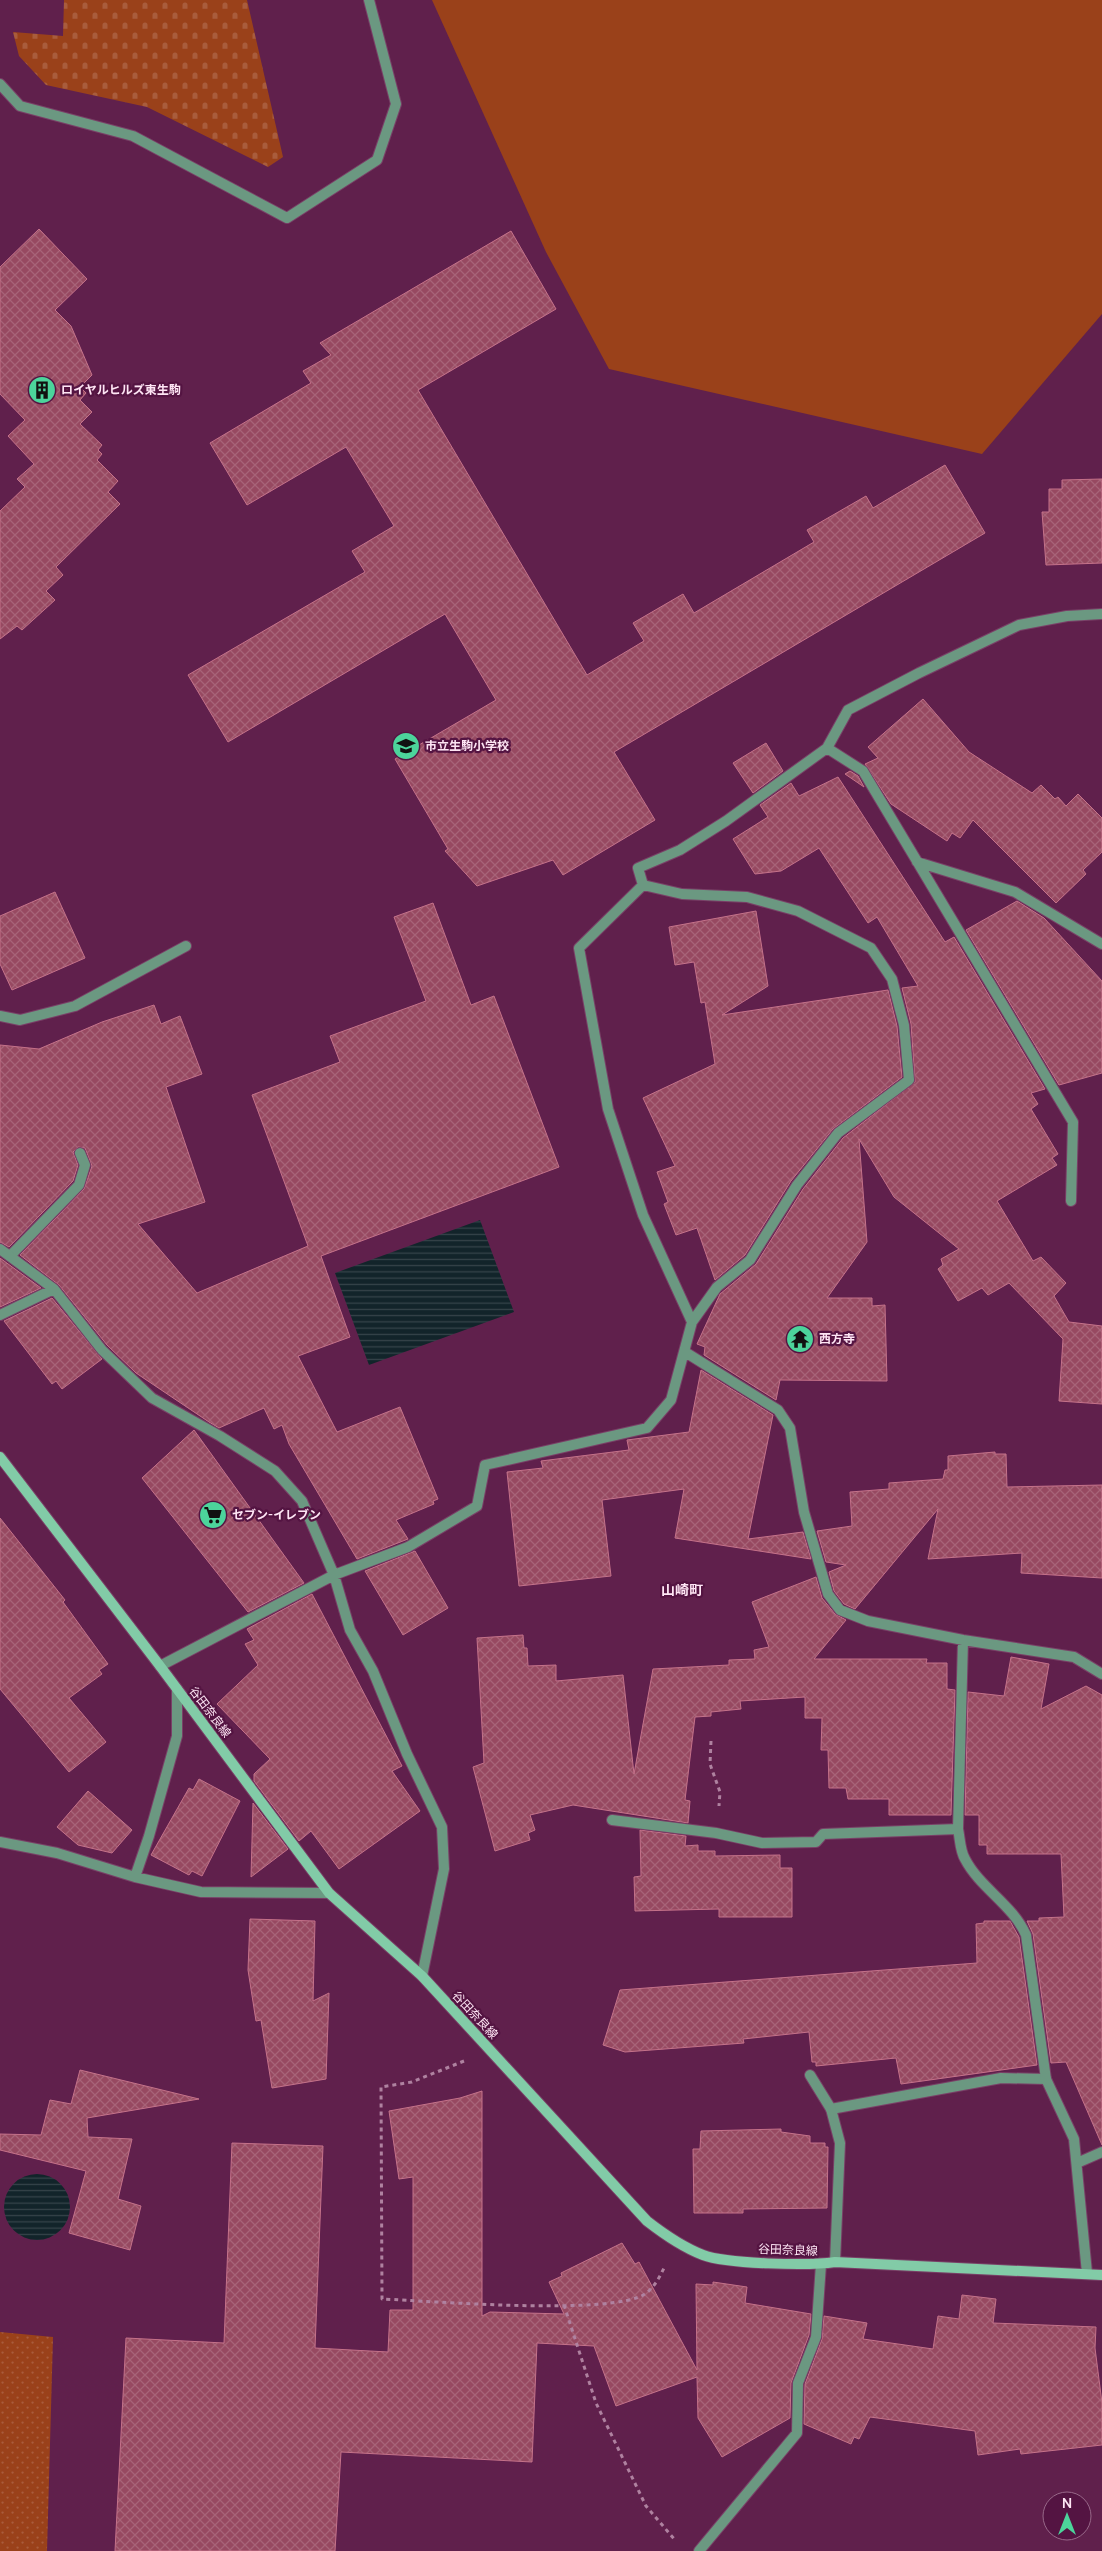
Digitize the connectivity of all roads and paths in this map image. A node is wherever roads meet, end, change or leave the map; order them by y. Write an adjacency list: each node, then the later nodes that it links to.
1 (369, 0): 2 (street)
2 (0, 84)
3 (1102, 614): 4 (street)
4 (827, 748): 5 (street); 6 (street)
5 (917, 862): 7 (street); 11 (street)
6 (643, 885): 16 (street); 16 (street)
7 (1102, 944)
8 (186, 946): 9 (street)
9 (0, 1016)
10 (80, 1153): 13 (street)
11 (1072, 1201)
12 (0, 1249): 13 (street)
13 (11, 1255): 14 (street)
14 (54, 1290): 15 (street); 19 (street)
15 (0, 1315)
16 (692, 1322): 17 (street)
17 (685, 1352): 19 (street); 20 (street)
18 (0, 1457): 21 (main road, 谷田奈良線)
19 (334, 1575): 21 (street); 31 (street)
20 (963, 1640): 22 (street); 26 (street)
21 (160, 1666): 23 (main road, 谷田奈良線)
22 (1102, 1674)
23 (177, 1689): 29 (street); 30 (main road, 谷田奈良線)
24 (711, 1741): 27 (path)
25 (612, 1820): 27 (street)
26 (958, 1829): 27 (street); 34 (street)
27 (716, 1833)
28 (0, 1842): 29 (street)
29 (135, 1877): 30 (street)
30 (329, 1893): 31 (main road, 谷田奈良線)
31 (422, 1976): 32 (main road, 谷田奈良線)
32 (490, 2050): 38 (main road, 谷田奈良線); 43 (path)
33 (810, 2075): 35 (street)
34 (1046, 2080): 35 (street); 37 (street)
35 (831, 2109): 39 (street)
36 (1102, 2152): 37 (street)
37 (1077, 2163): 41 (street)
38 (676, 2243): 40 (main road, 谷田奈良線); 43 (path)
39 (835, 2262): 40 (main road, 谷田奈良線); 41 (main road, 谷田奈良線)
40 (821, 2264): 45 (street)
41 (1087, 2273): 42 (main road, 谷田奈良線)
42 (1102, 2275)
43 (564, 2305): 44 (path)
44 (679, 2544)
45 (699, 2551)

